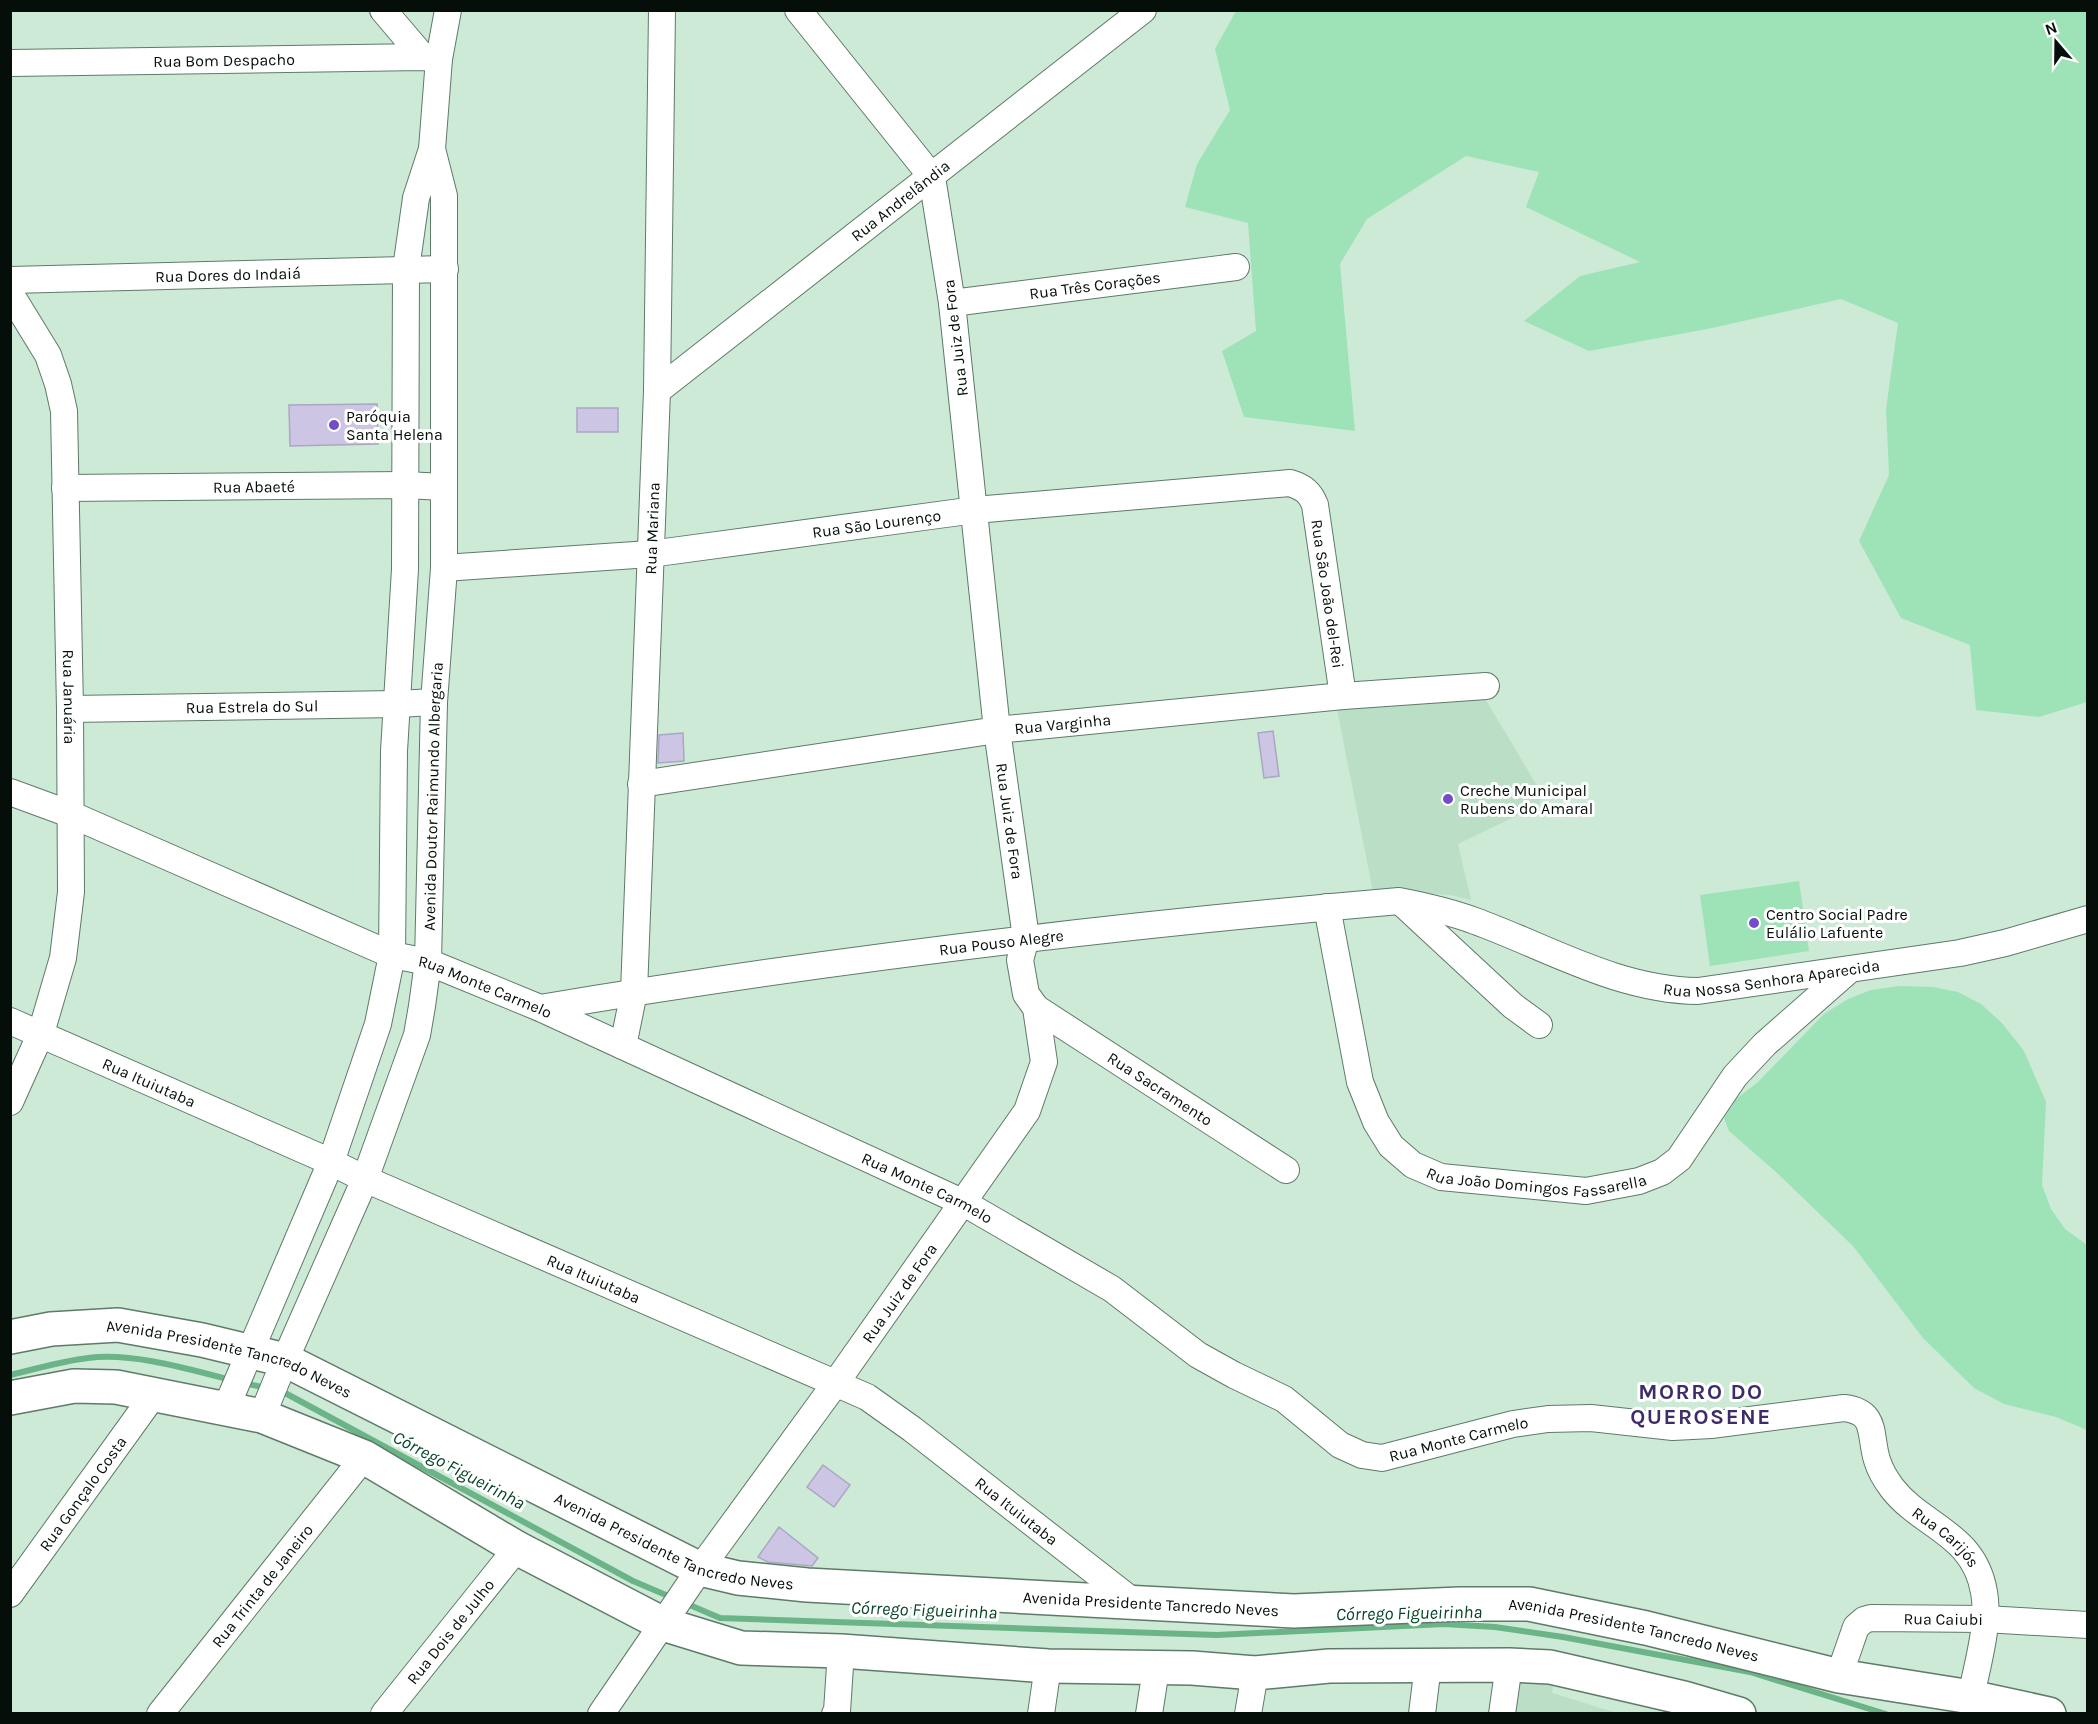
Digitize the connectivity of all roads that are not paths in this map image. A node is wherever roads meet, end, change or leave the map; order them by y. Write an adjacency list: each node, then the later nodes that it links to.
1 (383, 10): 6 (street)
2 (448, 10): 6 (street, Avenida Doutor Raimundo Albergaria)
3 (662, 10): 16 (street, Rua Mariana)
4 (798, 10): 9 (street, Rua Juiz de Fora)
5 (1143, 10): 9 (street, Rua Andrelândia)
6 (431, 58): 7 (street, Rua Bom Despacho); 8 (street, Avenida Doutor Raimundo Albergaria)
7 (10, 63)
8 (432, 148): 11 (street, Avenida Doutor Raimundo Albergaria); 12 (street, Avenida Doutor Raimundo Albergaria)
9 (932, 177): 15 (street, Rua Juiz de Fora); 16 (street, Rua Andrelândia)
10 (1236, 267): 15 (street, Rua Três Corações)
11 (406, 269): 12 (street, Rua Dores do Indaiá); 13 (street, Rua Dores do Indaiá); 17 (street, Avenida Doutor Raimundo Albergaria)
12 (445, 269): 18 (street, Avenida Doutor Raimundo Albergaria)
13 (10, 280)
14 (10, 293): 19 (street, Rua Januária)
15 (952, 303): 21 (street, Rua Juiz de Fora)
16 (657, 391): 22 (street, Rua Mariana)
17 (405, 485): 18 (street, Rua Abaeté); 19 (street, Rua Abaeté); 27 (street, Avenida Doutor Raimundo Albergaria)
18 (444, 487): 23 (street, Avenida Doutor Raimundo Albergaria)
19 (65, 488): 28 (street, Rua Januária)
20 (1308, 492): 21 (street, Rua São Lourenço); 25 (street, Rua São João del-Rei)
21 (975, 510): 22 (street, Rua São Lourenço); 29 (street, Rua Juiz de Fora)
22 (650, 555): 23 (street, Rua São Lourenço); 30 (street, Rua Mariana)
23 (444, 568): 26 (street, Avenida Doutor Raimundo Albergaria)
24 (1486, 686): 25 (street, Rua Varginha)
25 (1343, 696): 29 (street, Rua Varginha)
26 (434, 702): 27 (street, Rua Estrela do Sul); 39 (street, Avenida Doutor Raimundo Albergaria)
27 (397, 704): 28 (street, Rua Estrela do Sul); 38 (street, Avenida Doutor Raimundo Albergaria)
28 (70, 709): 32 (street, Rua Januária)
29 (997, 730): 30 (street, Rua Varginha); 37 (street, Rua Juiz de Fora)
30 (641, 784): 41 (street, Rua Mariana)
31 (10, 792): 32 (street, Rua Monte Carmelo)
32 (70, 814): 38 (street, Rua Monte Carmelo); 46 (street, Rua Januária)
33 (1400, 901): 34 (street, Rua Pouso Alegre); 35 (street, Rua Pouso Alegre); 45 (street)
34 (1328, 907): 37 (street, Rua Pouso Alegre); 40 (street, Rua João Domingos Fassarella)
35 (1463, 917): 40 (street, Rua Nossa Senhora Aparecida)
36 (2088, 919): 40 (street, Rua Nossa Senhora Aparecida)
37 (1026, 938): 41 (street, Rua Pouso Alegre); 43 (street, Rua Juiz de Fora)
38 (392, 955): 39 (street, Rua Monte Carmelo); 49 (street, Avenida Doutor Raimundo Albergaria)
39 (428, 962): 42 (street, Rua Monte Carmelo); 51 (street, Avenida Doutor Raimundo Albergaria)
40 (1848, 970)
41 (633, 992): 42 (street, Rua Pouso Alegre); 47 (street, Rua Mariana)
42 (540, 1008): 47 (street, Rua Monte Carmelo)
43 (1036, 1008): 50 (street, Rua Sacramento); 52 (street, Rua Juiz de Fora)
44 (10, 1021): 46 (street, Rua Ituiutaba)
45 (1539, 1025)
46 (41, 1034): 48 (street, Rua Januária); 49 (street, Rua Ituiutaba)
47 (623, 1046): 52 (street, Rua Monte Carmelo)
48 (10, 1102)
49 (331, 1162): 51 (street, Rua Ituiutaba); 54 (street, Avenida Doutor Raimundo Albergaria)
50 (1286, 1170)
51 (365, 1179): 55 (street, Avenida Doutor Raimundo Albergaria); 56 (street, Rua Ituiutaba)
52 (964, 1203): 56 (street, Rua Juiz de Fora); 60 (street, Rua Monte Carmelo)
53 (10, 1337): 54 (main road, Avenida Presidente Tancredo Neves)
54 (251, 1352): 55 (main road, Avenida Presidente Tancredo Neves); 59 (street, Avenida Doutor Raimundo Albergaria)
55 (285, 1360): 61 (street, Avenida Doutor Raimundo Albergaria); 64 (main road, Avenida Presidente Tancredo Neves)
56 (835, 1384): 64 (street, Rua Juiz de Fora); 66 (street, Rua Ituiutaba)
57 (155, 1393): 58 (main road); 59 (main road); 65 (street, Rua Gonçalo Costa)
58 (10, 1398)
59 (226, 1408): 61 (main road)
60 (1844, 1408): 68 (street, Rua Carijós)
61 (262, 1416): 62 (main road)
62 (364, 1457): 63 (main road); 79 (street, Rua Trinta de Janeiro)
63 (517, 1548): 67 (main road); 80 (street, Rua Dois de Julho)
64 (700, 1569): 66 (main road, Avenida Presidente Tancredo Neves); 67 (street, Rua Juiz de Fora)
65 (10, 1594)
66 (1135, 1603): 76 (main road, Avenida Presidente Tancredo Neves)
67 (671, 1612): 70 (main road); 81 (street, Rua Juiz de Fora)
68 (1985, 1619): 69 (street, Rua Caiubi); 76 (street, Rua Caiubi); 77 (street, Rua Carijós)
69 (2088, 1625)
70 (840, 1652): 73 (main road); 82 (street)
71 (1428, 1665): 72 (main road); 75 (main road); 86 (street)
72 (1509, 1665): 78 (main road); 87 (street)
73 (1048, 1666): 74 (main road); 83 (street)
74 (1156, 1669): 75 (main road); 84 (street)
75 (1255, 1673): 85 (street)
76 (1839, 1676): 77 (main road, Avenida Presidente Tancredo Neves)
77 (1971, 1696): 89 (main road, Avenida Presidente Tancredo Neves)
78 (1682, 1706): 88 (main road)
79 (160, 1713)
80 (384, 1713)
81 (601, 1713)
82 (836, 1713)
83 (1041, 1713)
84 (1149, 1713)
85 (1248, 1713)
86 (1422, 1713)
87 (1502, 1713)
88 (1739, 1713)
89 (2049, 1713)

